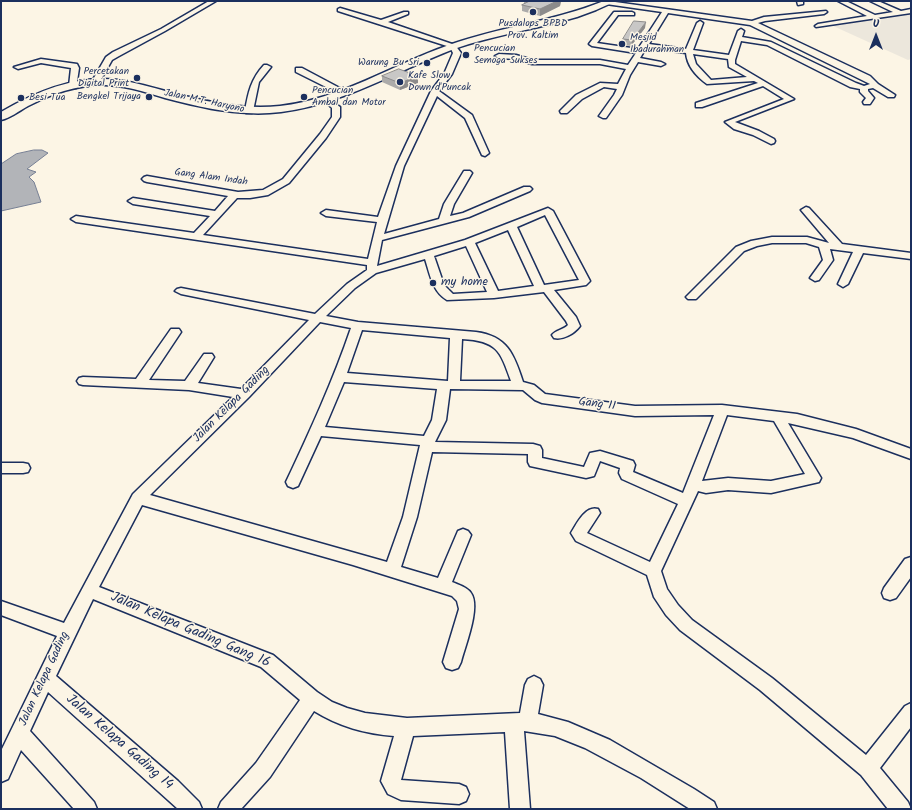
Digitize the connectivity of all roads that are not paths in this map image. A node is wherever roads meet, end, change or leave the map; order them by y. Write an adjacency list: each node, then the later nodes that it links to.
1 (213, 1): 18 (street)
2 (841, 1): 12 (street)
3 (873, 1): 5 (street)
4 (610, 2): 7 (street); 23 (main road, Jalan M.T. Haryono)
5 (885, 4): 9 (street)
6 (340, 10): 14 (street)
7 (666, 11): 13 (street); 17 (street)
8 (911, 11): 9 (street)
9 (899, 12): 12 (street)
10 (406, 13): 14 (street)
11 (638, 15): 24 (street)
12 (872, 16): 15 (street)
13 (657, 18): 16 (street); 24 (street)
14 (383, 22): 23 (street)
15 (838, 22): 17 (street); 19 (street)
16 (700, 23): 21 (street); 25 (street)
17 (752, 23): 20 (street)
18 (170, 25): 35 (street); 36 (street)
19 (818, 26)
20 (779, 36): 22 (street); 38 (street)
21 (739, 39): 22 (street); 27 (street)
22 (769, 43): 41 (street)
23 (453, 46): 42 (street); 43 (main road, Jalan M.T. Haryono)
24 (643, 49): 25 (street); 28 (street)
25 (688, 51): 27 (street); 34 (street)
26 (499, 56): 32 (street)
27 (732, 57): 34 (street)
28 (637, 60): 29 (street); 32 (street)
29 (661, 64)
30 (18, 67): 39 (street)
31 (267, 67): 48 (street)
32 (630, 68): 40 (street)
33 (299, 70): 43 (street)
34 (754, 79): 37 (street)
35 (84, 83): 36 (main road, Jalan M.T. Haryono); 39 (main road, Jalan M.T. Haryono)
36 (95, 83): 48 (main road, Jalan M.T. Haryono)
37 (763, 84): 47 (street); 52 (street)
38 (874, 85): 41 (street); 44 (street)
39 (73, 86): 51 (main road, Jalan M.T. Haryono)
40 (621, 87): 49 (street); 50 (street)
41 (864, 88): 46 (street)
42 (435, 91): 53 (street); 63 (street)
43 (345, 93): 45 (main road, Jalan M.T. Haryono)
44 (891, 95)
45 (327, 100): 48 (main road, Jalan M.T. Haryono); 57 (street, Gang Alam Indah)
46 (867, 102)
47 (699, 104)
48 (249, 111)
49 (564, 111)
50 (603, 116)
51 (1, 117)
52 (771, 141)
53 (485, 153)
54 (467, 173): 64 (street)
55 (148, 179): 57 (street, Gang Alam Indah)
56 (527, 189): 64 (street)
57 (235, 194): 61 (street)
58 (133, 200): 61 (street)
59 (806, 210): 70 (street)
60 (326, 213): 63 (street)
61 (217, 214): 66 (street)
62 (76, 219): 66 (street)
63 (382, 220): 67 (street)
64 (443, 222): 67 (street)
65 (511, 225): 68 (street); 77 (street); 77 (street)
66 (196, 237): 74 (street)
67 (379, 238): 74 (street)
68 (469, 242): 72 (street); 79 (street)
69 (824, 245): 70 (street); 75 (street); 80 (street)
70 (838, 246): 71 (street)
71 (860, 249): 73 (street); 76 (street)
72 (429, 255): 74 (street); 79 (street)
73 (911, 256)
74 (372, 267): 81 (street, Jalan Kelapa Gading)
75 (815, 278)
76 (842, 284)
77 (544, 288): 79 (street); 85 (street)
78 (181, 291): 81 (street)
79 (494, 295)
80 (692, 297)
81 (318, 319): 82 (street); 93 (street, Jalan Kelapa Gading)
82 (358, 326): 84 (street); 87 (street)
83 (175, 332): 89 (street)
84 (456, 335): 90 (street); 91 (street)
85 (558, 335)
86 (208, 357): 92 (street)
87 (339, 377): 90 (street, Gang 11); 96 (street)
88 (83, 381): 89 (street)
89 (140, 383): 92 (street)
90 (449, 385): 91 (street, Gang 11); 97 (street)
91 (518, 385): 94 (street, Gang 11)
92 (189, 386): 93 (street)
93 (244, 394): 103 (street, Jalan Kelapa Gading)
94 (722, 410): 95 (street, Gang 11); 102 (street)
95 (778, 417): 98 (street, Gang 11); 102 (street)
96 (317, 431): 97 (street); 101 (street)
97 (427, 444): 104 (street); 108 (street)
98 (911, 454)
99 (1, 468): 100 (street)
100 (22, 468)
101 (292, 482)
102 (694, 485): 104 (street)
103 (138, 498): 108 (street); 111 (street, Jalan Kelapa Gading)
104 (687, 501): 109 (street)
105 (592, 513): 109 (street)
106 (463, 535): 110 (street)
107 (911, 564): 112 (street)
108 (392, 571): 110 (street)
109 (653, 571): 123 (street)
110 (443, 586): 115 (street)
111 (89, 590): 114 (street, Jalan Kelapa Gading); 118 (street, Jalan Kelapa Gading Gang 16)
112 (890, 593)
113 (1, 608): 114 (street)
114 (68, 632): 116 (street, Jalan Kelapa Gading)
115 (452, 662)
116 (45, 678): 122 (street, Jalan Kelapa Gading); 127 (street, Jalan Kelapa Gading 14)
117 (534, 685): 120 (street)
118 (311, 699): 121 (street, Jalan Kelapa Gading Gang 16); 128 (street)
119 (911, 712): 123 (street)
120 (521, 722): 121 (street, Jalan Kelapa Gading Gang 16); 129 (street); 130 (street, Jalan Kelapa Gading Gang 16)
121 (406, 727): 125 (street)
122 (20, 733): 124 (street, Jalan Kelapa Gading); 126 (street)
123 (868, 768): 131 (street)
124 (2, 769)
125 (459, 794)
126 (87, 809)
127 (192, 809)
128 (228, 809)
129 (520, 809)
130 (707, 809)
131 (901, 809)

